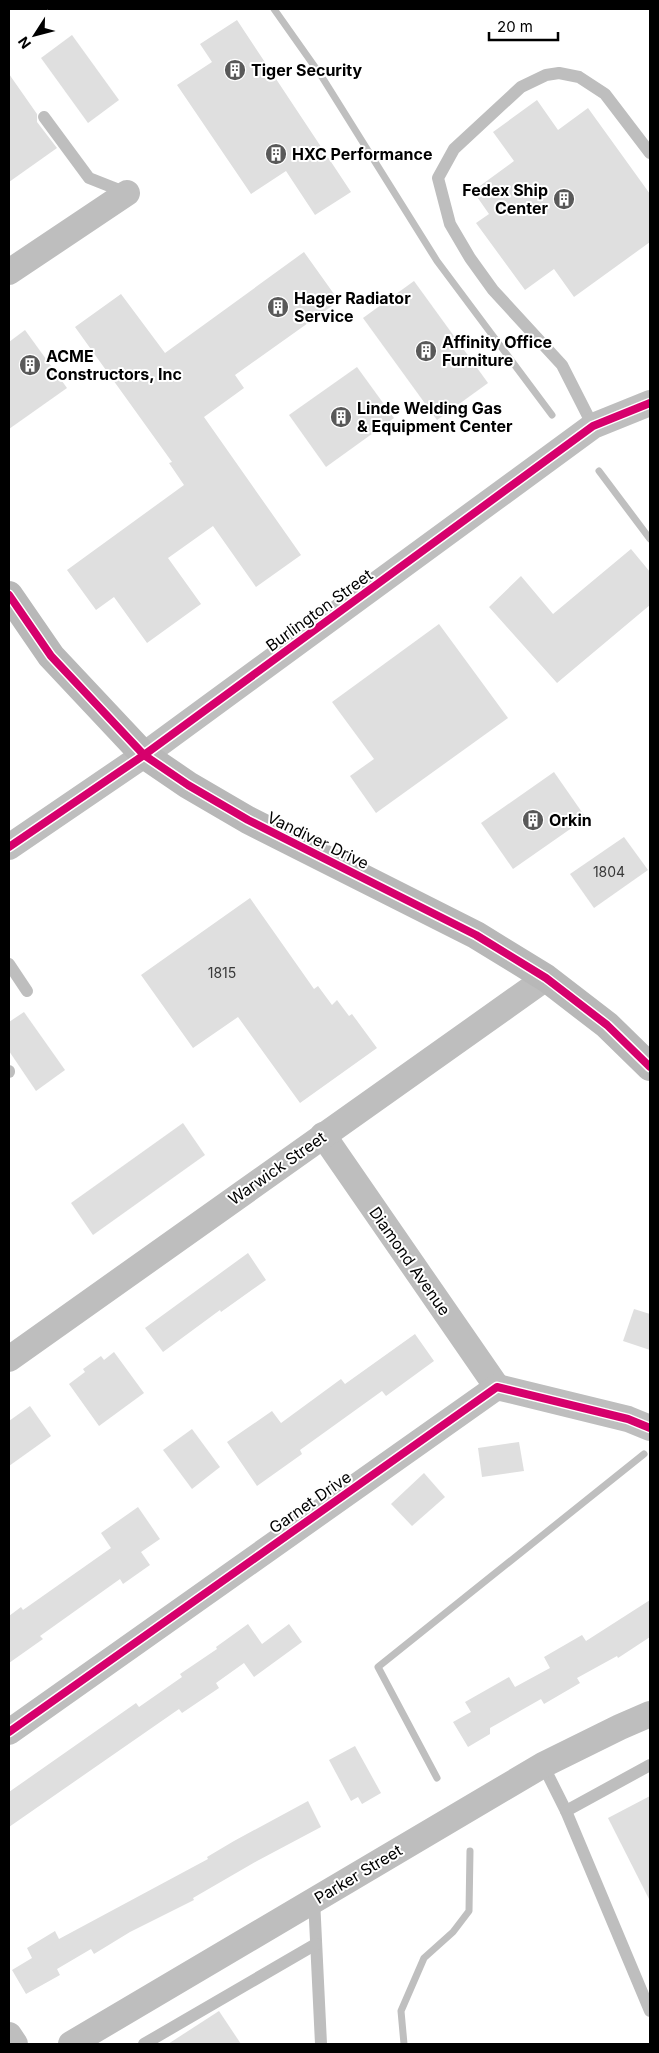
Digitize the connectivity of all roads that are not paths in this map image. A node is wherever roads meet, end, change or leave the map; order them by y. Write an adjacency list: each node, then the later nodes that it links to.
1 (44, 117): 3 (lane)
2 (650, 152): 6 (lane)
3 (128, 193): 4 (street)
4 (9, 272)
5 (650, 403): 6 (street, Burlington Street)
6 (593, 426): 8 (street, Burlington Street)
7 (9, 595): 8 (main road, Vandiver Drive)
8 (144, 755): 9 (street, Burlington Street); 11 (main road, Vandiver Drive)
9 (9, 847)
10 (9, 964): 12 (lane)
11 (546, 978): 13 (main road, Vandiver Drive); 14 (street, Warwick Street)
12 (27, 991)
13 (650, 1067)
14 (322, 1135): 15 (street, Warwick Street); 16 (street, Diamond Avenue)
15 (9, 1359)
16 (497, 1387): 17 (street); 19 (street, Garnet Drive)
17 (650, 1428)
18 (650, 1714): 21 (street, Parker Street)
19 (9, 1732)
20 (650, 1765): 22 (lane)
21 (543, 1766): 22 (lane); 23 (street, Parker Street)
22 (566, 1811): 25 (lane)
23 (314, 1899): 24 (lane); 28 (street, Parker Street)
24 (316, 1944): 29 (lane); 30 (lane)
25 (650, 2011)
26 (9, 2035): 27 (street)
27 (15, 2044)
28 (71, 2044)
29 (144, 2044)
30 (321, 2044)

